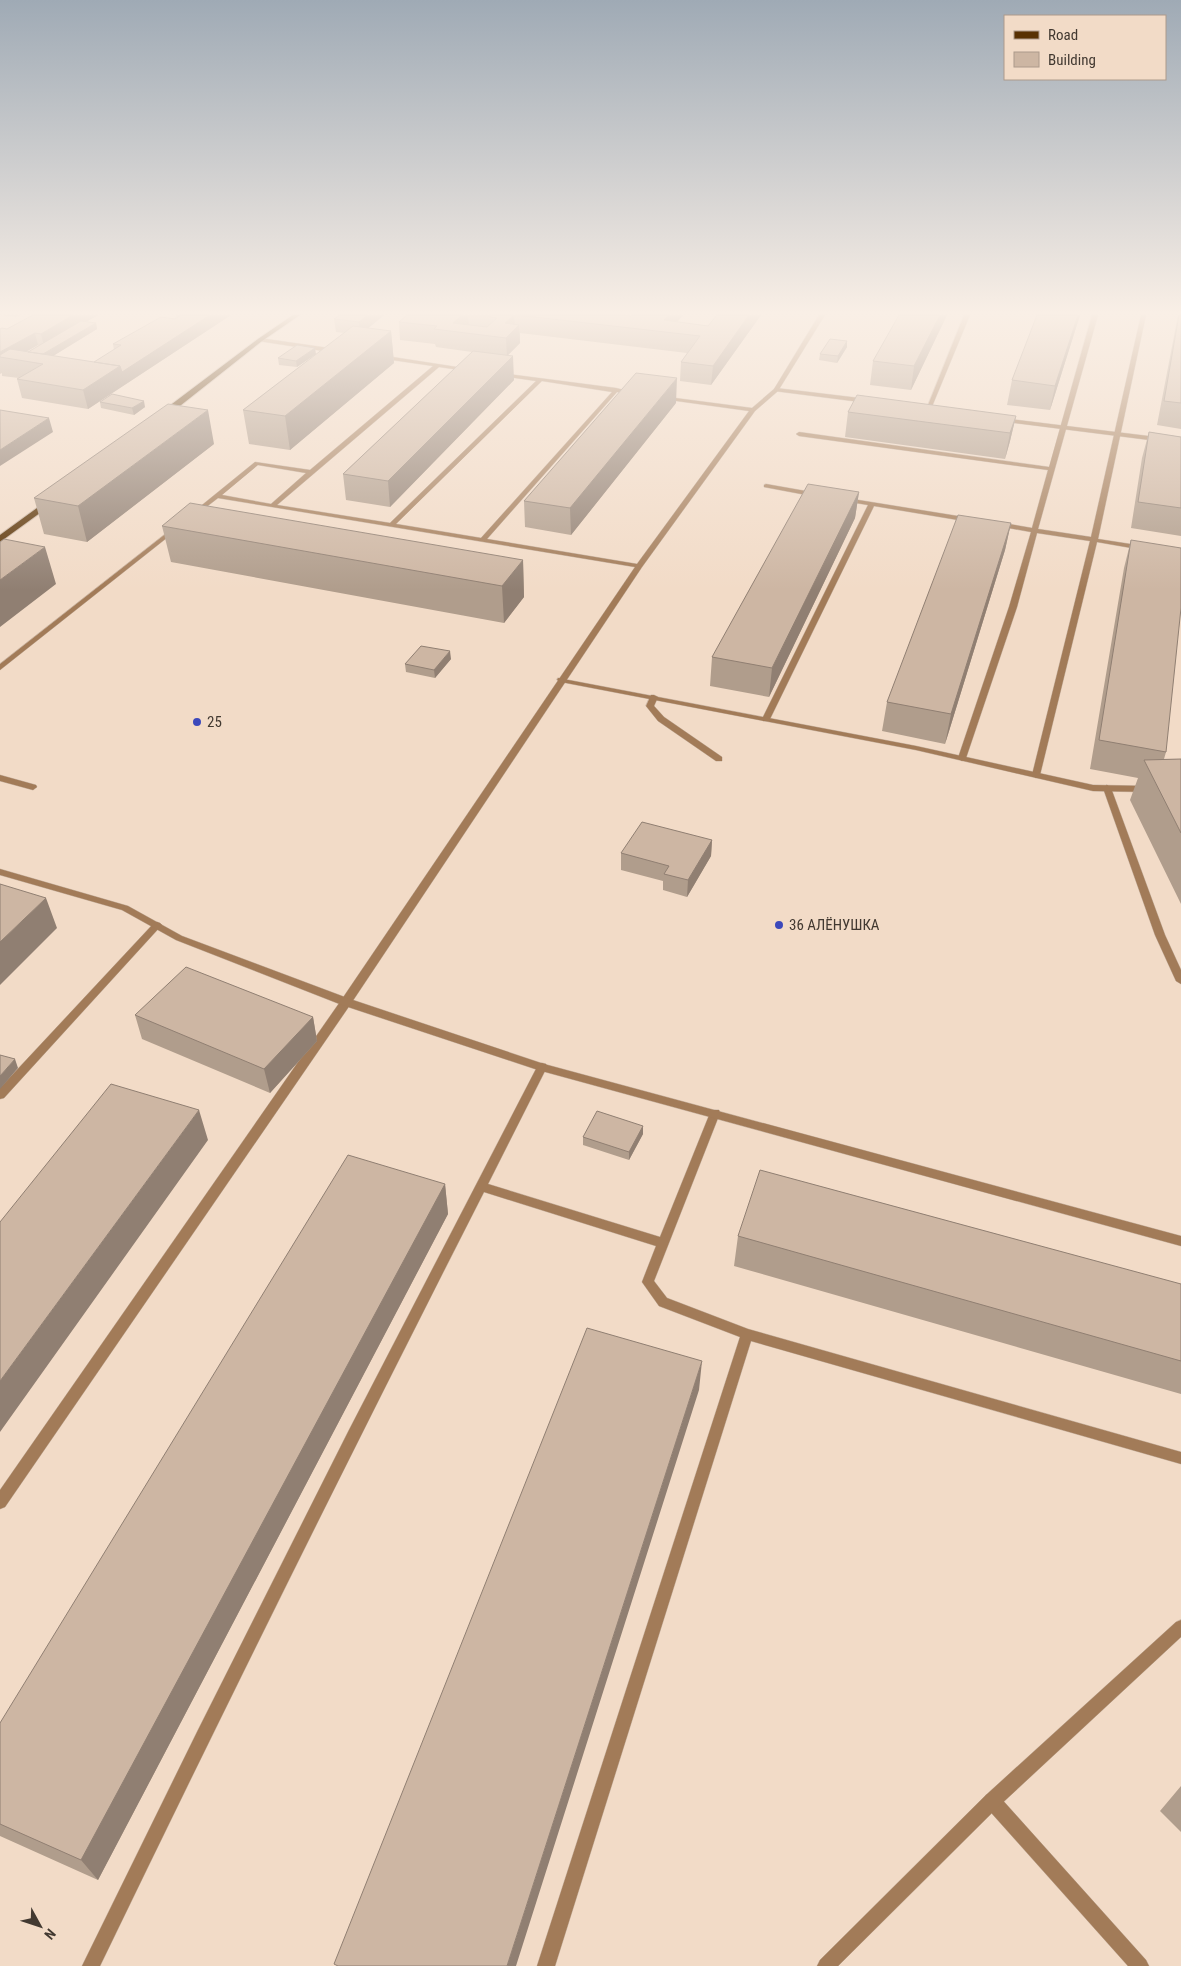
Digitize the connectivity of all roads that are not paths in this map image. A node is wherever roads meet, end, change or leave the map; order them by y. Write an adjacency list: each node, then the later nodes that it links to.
1 (174, 407): 14 (main road)
2 (388, 407): 20 (street)
3 (513, 407): 31 (street)
4 (601, 407): 36 (street)
5 (730, 407): 11 (street)
6 (757, 407): 11 (street)
7 (1070, 407): 15 (street)
8 (1123, 407): 17 (street)
9 (919, 408): 10 (street)
10 (928, 409): 12 (street)
11 (753, 410): 38 (street)
12 (938, 411)
13 (996, 419): 15 (street)
14 (153, 423)
15 (1064, 429): 17 (street); 19 (street)
16 (799, 434): 19 (street)
17 (1117, 435): 18 (street); 35 (street)
18 (1181, 442)
19 (1052, 469): 33 (street)
20 (311, 472): 23 (street); 27 (street)
21 (766, 486): 24 (street)
22 (61, 494): 34 (main road)
23 (217, 496): 27 (street); 28 (street)
24 (824, 496)
25 (834, 498): 26 (street)
26 (872, 504): 29 (street); 42 (street)
27 (272, 506): 31 (street)
28 (186, 521)
29 (977, 521)
30 (987, 523): 33 (street)
31 (392, 526): 36 (street)
32 (178, 527): 39 (street)
33 (1034, 530): 35 (street); 43 (street)
34 (0, 539)
35 (1094, 540): 37 (street); 45 (street)
36 (482, 541): 38 (street)
37 (1152, 549)
38 (639, 566): 40 (street)
39 (0, 668)
40 (561, 680): 41 (street); 53 (street)
41 (654, 697): 42 (street); 44 (street)
42 (766, 719): 43 (street)
43 (962, 758): 45 (street)
44 (719, 759)
45 (1036, 775): 48 (street)
46 (0, 778): 47 (street)
47 (33, 787)
48 (1107, 788): 49 (street); 52 (street)
49 (1162, 789)
50 (0, 872): 51 (street)
51 (157, 926): 53 (street); 55 (street)
52 (1181, 981)
53 (346, 1002): 54 (street); 62 (street)
54 (542, 1066): 56 (street); 57 (street)
55 (0, 1096)
56 (715, 1113): 58 (street); 59 (street)
57 (481, 1187): 59 (street); 65 (street)
58 (1181, 1241)
59 (663, 1243): 60 (street)
60 (747, 1334): 61 (street); 66 (street)
61 (1181, 1458)
62 (0, 1502)
63 (1181, 1627): 64 (street)
64 (992, 1801): 67 (street); 68 (street)
65 (91, 1966)
66 (546, 1966)
67 (826, 1966)
68 (1140, 1966)

